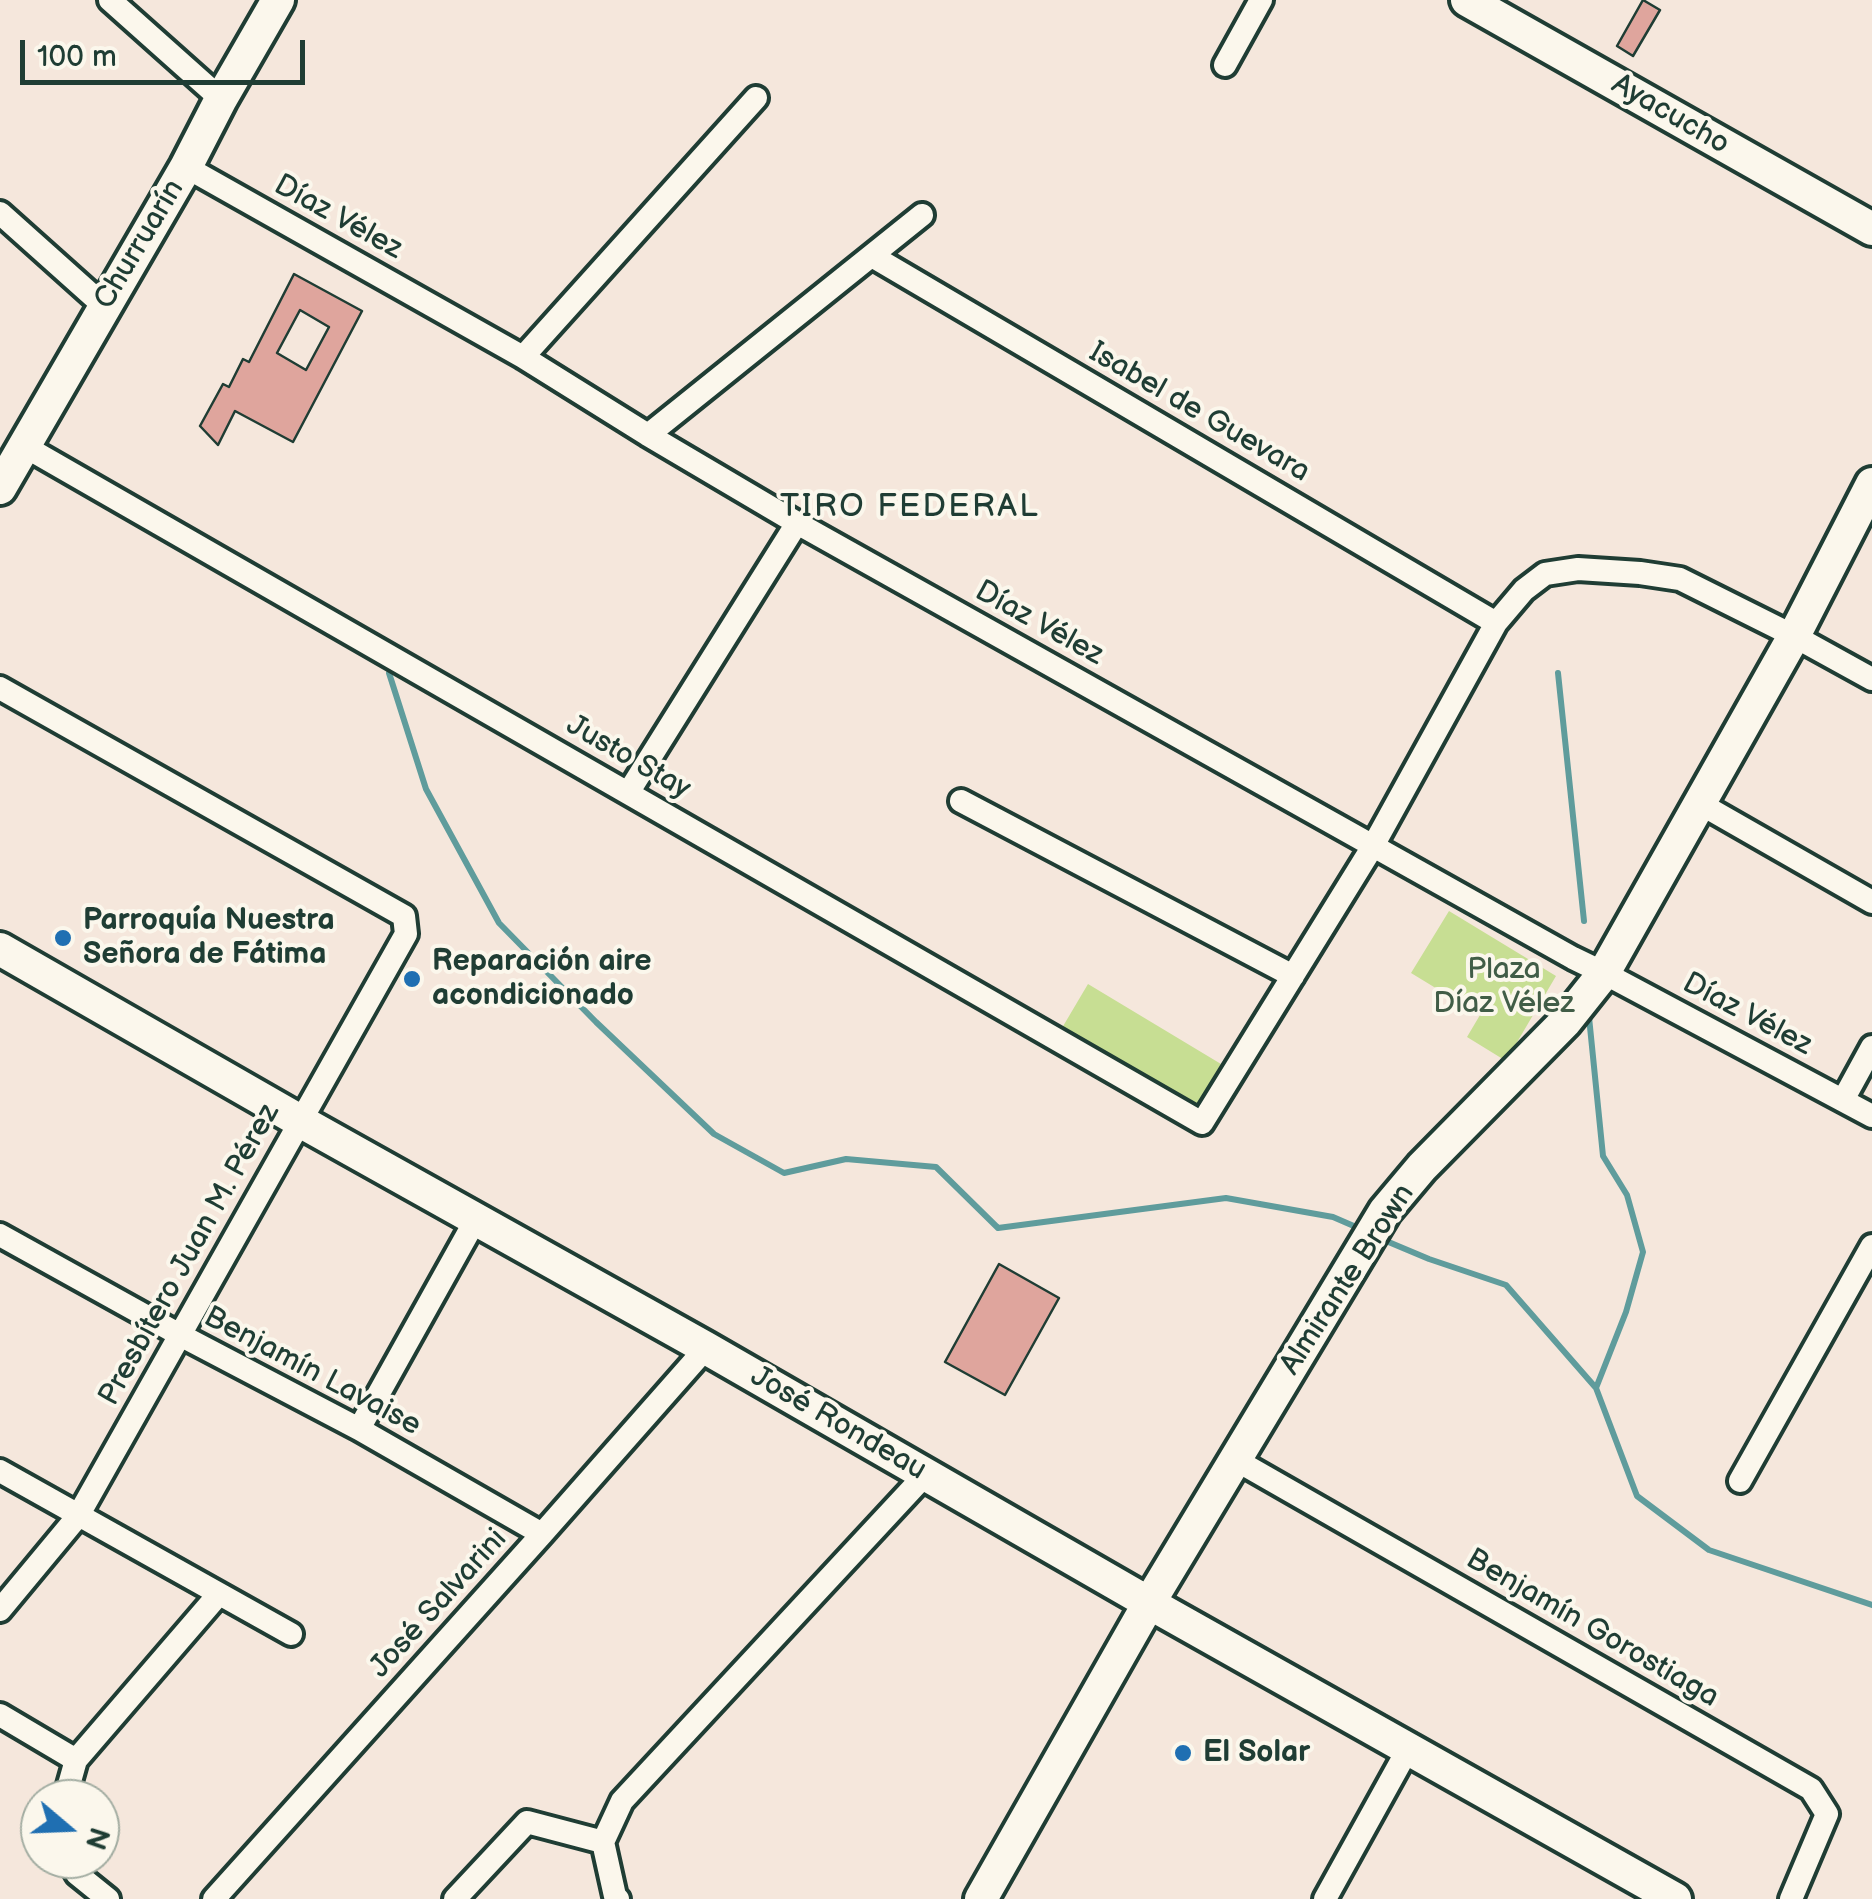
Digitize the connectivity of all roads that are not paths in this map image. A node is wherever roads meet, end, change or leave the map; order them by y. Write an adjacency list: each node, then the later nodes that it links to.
1 (110, 0): 7 (street)
2 (1261, 0): 5 (street)
3 (1467, 0): 11 (street, Ayacucho)
4 (276, 1): 7 (street, Churruarín)
5 (1225, 65)
6 (756, 98): 14 (street)
7 (220, 99): 8 (street, Churruarín)
8 (186, 167): 13 (street, Churruarín); 14 (street, Díaz Vélez)
9 (0, 213): 13 (street)
10 (922, 214): 12 (street)
11 (1872, 229)
12 (872, 256): 15 (street); 20 (street, Isabel de Guevara)
13 (104, 306): 16 (street, Churruarín)
14 (523, 356): 15 (street, Díaz Vélez)
15 (648, 435): 19 (street, Díaz Vélez)
16 (24, 446): 18 (street, Churruarín); 24 (street, Justo Stay)
17 (1872, 484): 21 (street, Almirante Brown)
18 (0, 488)
19 (797, 523): 24 (street); 27 (street, Díaz Vélez)
20 (1496, 623): 21 (street); 27 (street)
21 (1794, 636): 22 (street); 26 (street, Almirante Brown)
22 (1872, 679)
23 (0, 688): 35 (street, Presbítero Juan M. Pérez)
24 (628, 794): 31 (street, Justo Stay)
25 (961, 801): 31 (street)
26 (1698, 803): 28 (street); 30 (street, Almirante Brown)
27 (1373, 846): 30 (street, Díaz Vélez); 31 (street)
28 (1872, 902)
29 (0, 950): 35 (street, José Rondeau)
30 (1604, 973): 33 (street, Díaz Vélez); 42 (street, Almirante Brown)
31 (1294, 976)
32 (1872, 1047): 33 (street)
33 (1842, 1100): 34 (street, Díaz Vélez)
34 (1872, 1116)
35 (300, 1121): 36 (street, José Rondeau); 39 (street, Presbítero Juan M. Pérez)
36 (476, 1219): 40 (street, José Rondeau); 41 (street)
37 (0, 1234): 39 (street, Benjamín Lavaise)
38 (1872, 1246): 45 (street)
39 (180, 1335): 41 (street, Benjamín Lavaise); 46 (street, Presbítero Juan M. Pérez)
40 (706, 1348): 44 (street, José Rondeau); 47 (street, José Salvarini)
41 (359, 1429): 47 (street, Benjamín Lavaise)
42 (1236, 1460): 49 (street, Almirante Brown); 65 (street, Benjamín Gorostiaga)
43 (0, 1471): 46 (street)
44 (925, 1475): 49 (street, José Rondeau); 56 (street)
45 (1740, 1481)
46 (78, 1516): 48 (street); 50 (street, Presbítero Juan M. Pérez)
47 (542, 1534): 59 (street, José Salvarini)
48 (218, 1595): 51 (street); 54 (street)
49 (1149, 1603): 53 (street, José Rondeau); 62 (street, Almirante Brown)
50 (0, 1610)
51 (290, 1634)
52 (0, 1715): 54 (street)
53 (1408, 1749): 63 (street); 64 (street, José Rondeau)
54 (76, 1760): 55 (street)
55 (71, 1779)
56 (603, 1842): 60 (street); 61 (street)
57 (83, 1879): 58 (street)
58 (108, 1899)
59 (214, 1899)
60 (455, 1899)
61 (618, 1899)
62 (981, 1899)
63 (1325, 1899)
64 (1675, 1899)
65 (1790, 1899)

